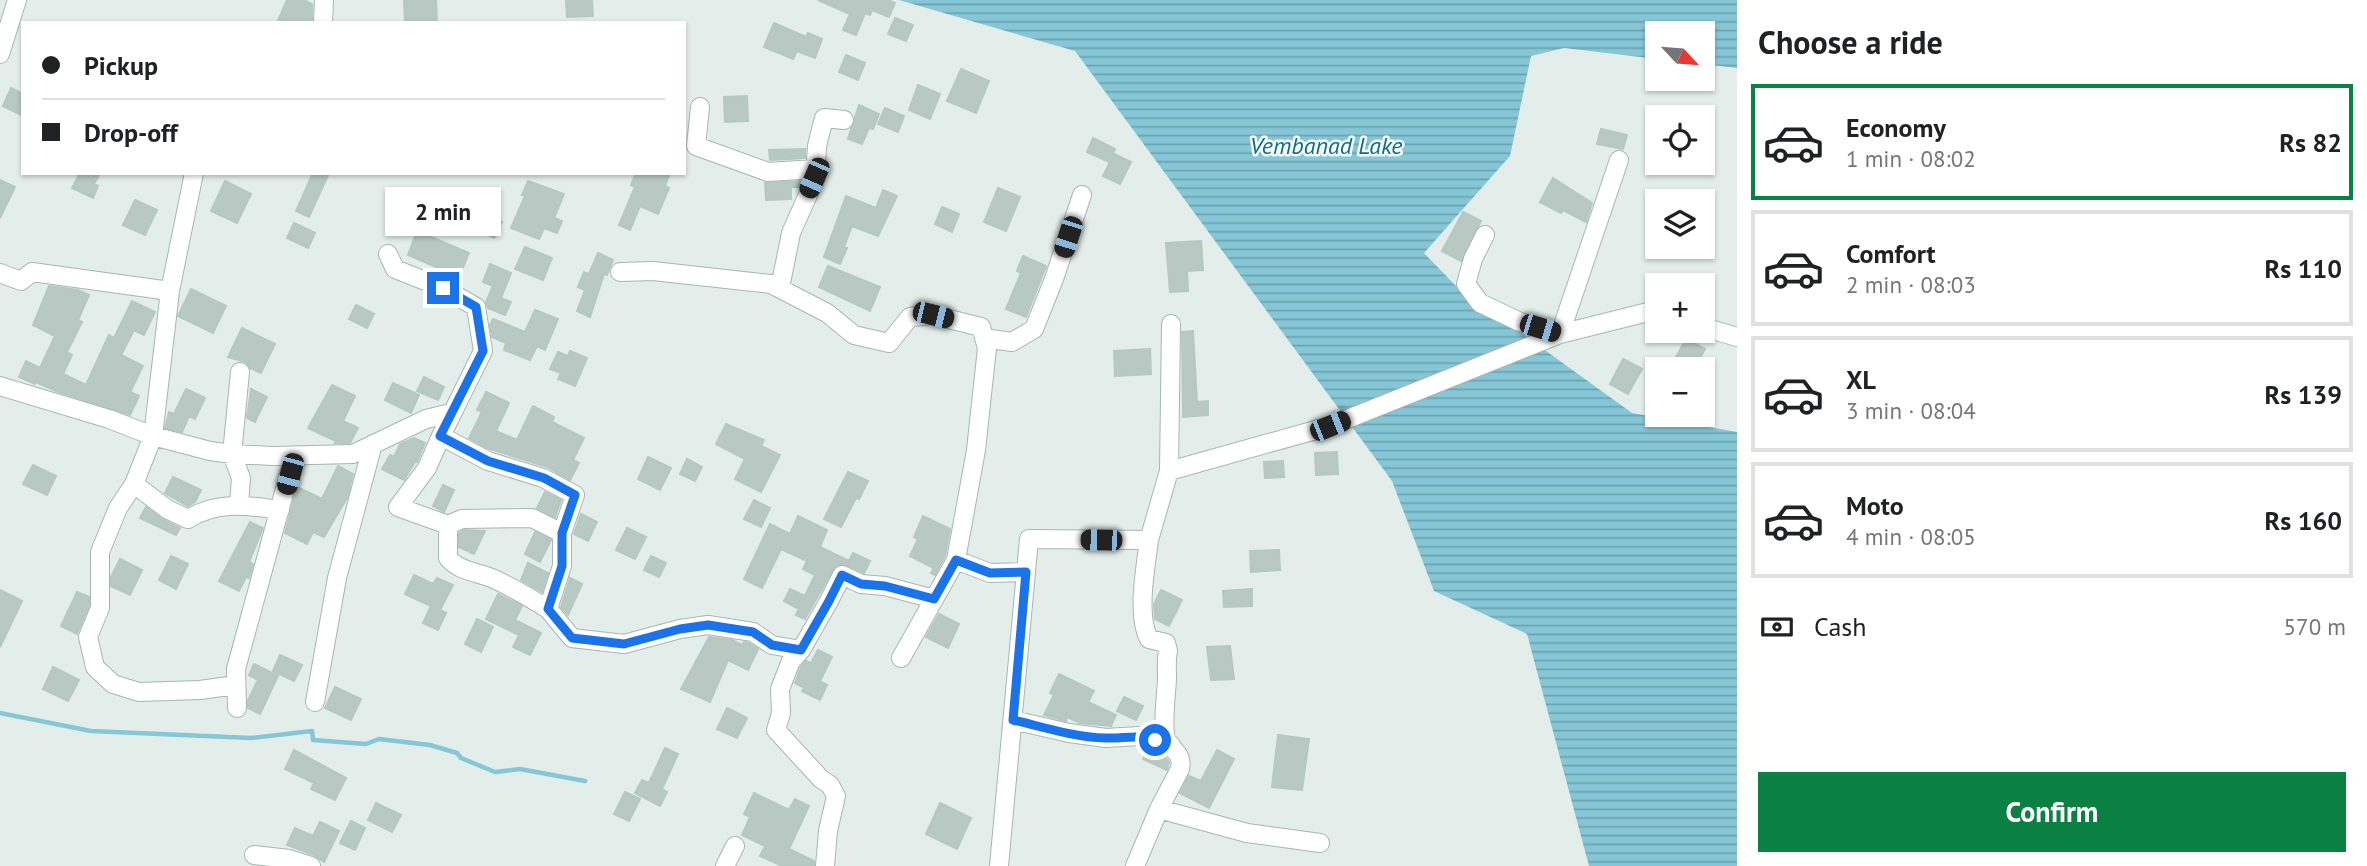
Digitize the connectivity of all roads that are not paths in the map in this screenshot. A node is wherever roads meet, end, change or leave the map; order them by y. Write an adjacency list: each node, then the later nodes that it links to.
1 (17, 0): 4 (street)
2 (324, 0): 3 (street)
3 (323, 21)
4 (0, 54)
5 (700, 107): 8 (street)
6 (844, 120): 8 (street)
7 (1619, 160): 20 (street)
8 (816, 169): 15 (street)
9 (194, 175): 16 (street)
10 (1082, 195): 22 (street)
11 (1485, 235): 20 (street)
12 (388, 254): 25 (street)
13 (620, 272): 15 (street)
14 (0, 273): 16 (street)
15 (780, 288): 22 (street)
16 (170, 291): 26 (street)
17 (1645, 313): 20 (street)
18 (1171, 324): 31 (street)
19 (1715, 331): 21 (street)
20 (1560, 334): 31 (street)
21 (1737, 337)
22 (984, 338): 38 (street)
23 (240, 372): 29 (street)
24 (0, 386): 26 (street)
25 (451, 413): 27 (street); 28 (street)
26 (153, 436): 29 (street); 32 (street)
27 (440, 436): 35 (street); 36 (street)
28 (373, 444): 30 (street); 45 (street)
29 (232, 454): 30 (street); 33 (street)
30 (294, 456): 34 (street)
31 (1168, 471): 37 (street)
32 (134, 484): 33 (street); 44 (street)
33 (239, 505): 34 (street)
34 (280, 510): 44 (street)
35 (448, 525): 36 (street); 41 (street)
36 (562, 533): 41 (street)
37 (1150, 540): 39 (street); 48 (street)
38 (956, 560): 39 (street); 40 (street)
39 (1026, 572): 47 (street)
40 (934, 599): 42 (street); 43 (street)
41 (548, 609): 42 (street)
42 (801, 650): 55 (street)
43 (901, 658)
44 (236, 685): 46 (street)
45 (315, 702)
46 (237, 708)
47 (1013, 720): 48 (street); 56 (street)
48 (1171, 745): 49 (street)
49 (1159, 810): 50 (street); 57 (street)
50 (1320, 843)
51 (734, 846): 54 (street)
52 (254, 855): 53 (street)
53 (311, 866)
54 (725, 866)
55 (825, 866)
56 (999, 866)
57 (1135, 866)

